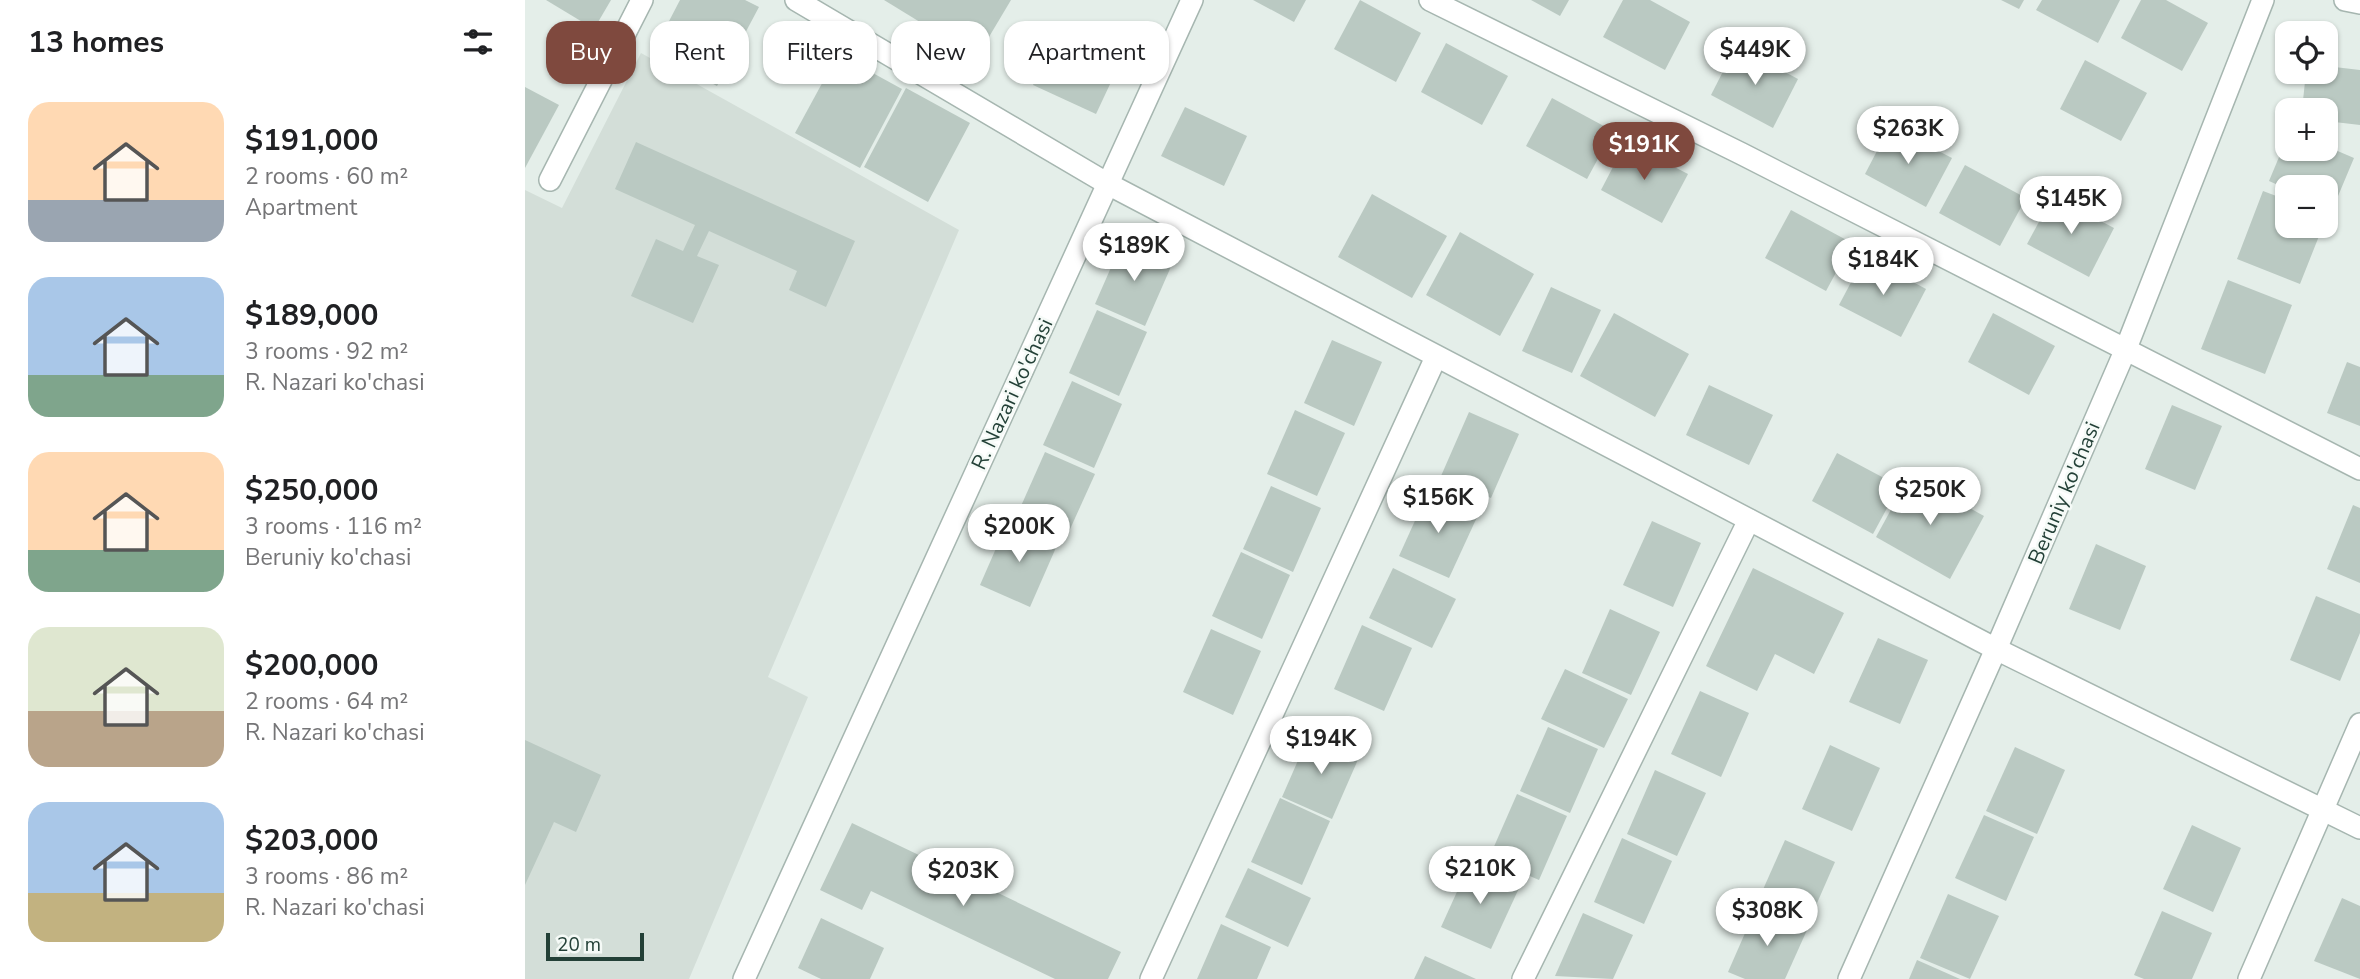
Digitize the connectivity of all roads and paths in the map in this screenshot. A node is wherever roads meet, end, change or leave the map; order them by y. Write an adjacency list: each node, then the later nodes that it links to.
1 (642, 0): 8 (street)
2 (796, 0): 9 (street)
3 (1192, 0): 9 (street, R. Nazari ko'chasi)
4 (1430, 0): 10 (street)
5 (2263, 0): 10 (street, Beruniy ko'chasi)
6 (2344, 0): 7 (street)
7 (2360, 3)
8 (550, 180)
9 (1108, 184): 11 (street); 18 (street, R. Nazari ko'chasi)
10 (2125, 351): 12 (street); 14 (street, Beruniy ko'chasi)
11 (1436, 357): 13 (street); 19 (street)
12 (2360, 469)
13 (1749, 520): 14 (street); 20 (street)
14 (1996, 649): 16 (street); 21 (street, Beruniy ko'chasi)
15 (2360, 723): 16 (street)
16 (2324, 810): 17 (street); 22 (street)
17 (2360, 828)
18 (744, 979)
19 (1151, 979)
20 (1523, 979)
21 (1849, 979)
22 (2249, 979)

